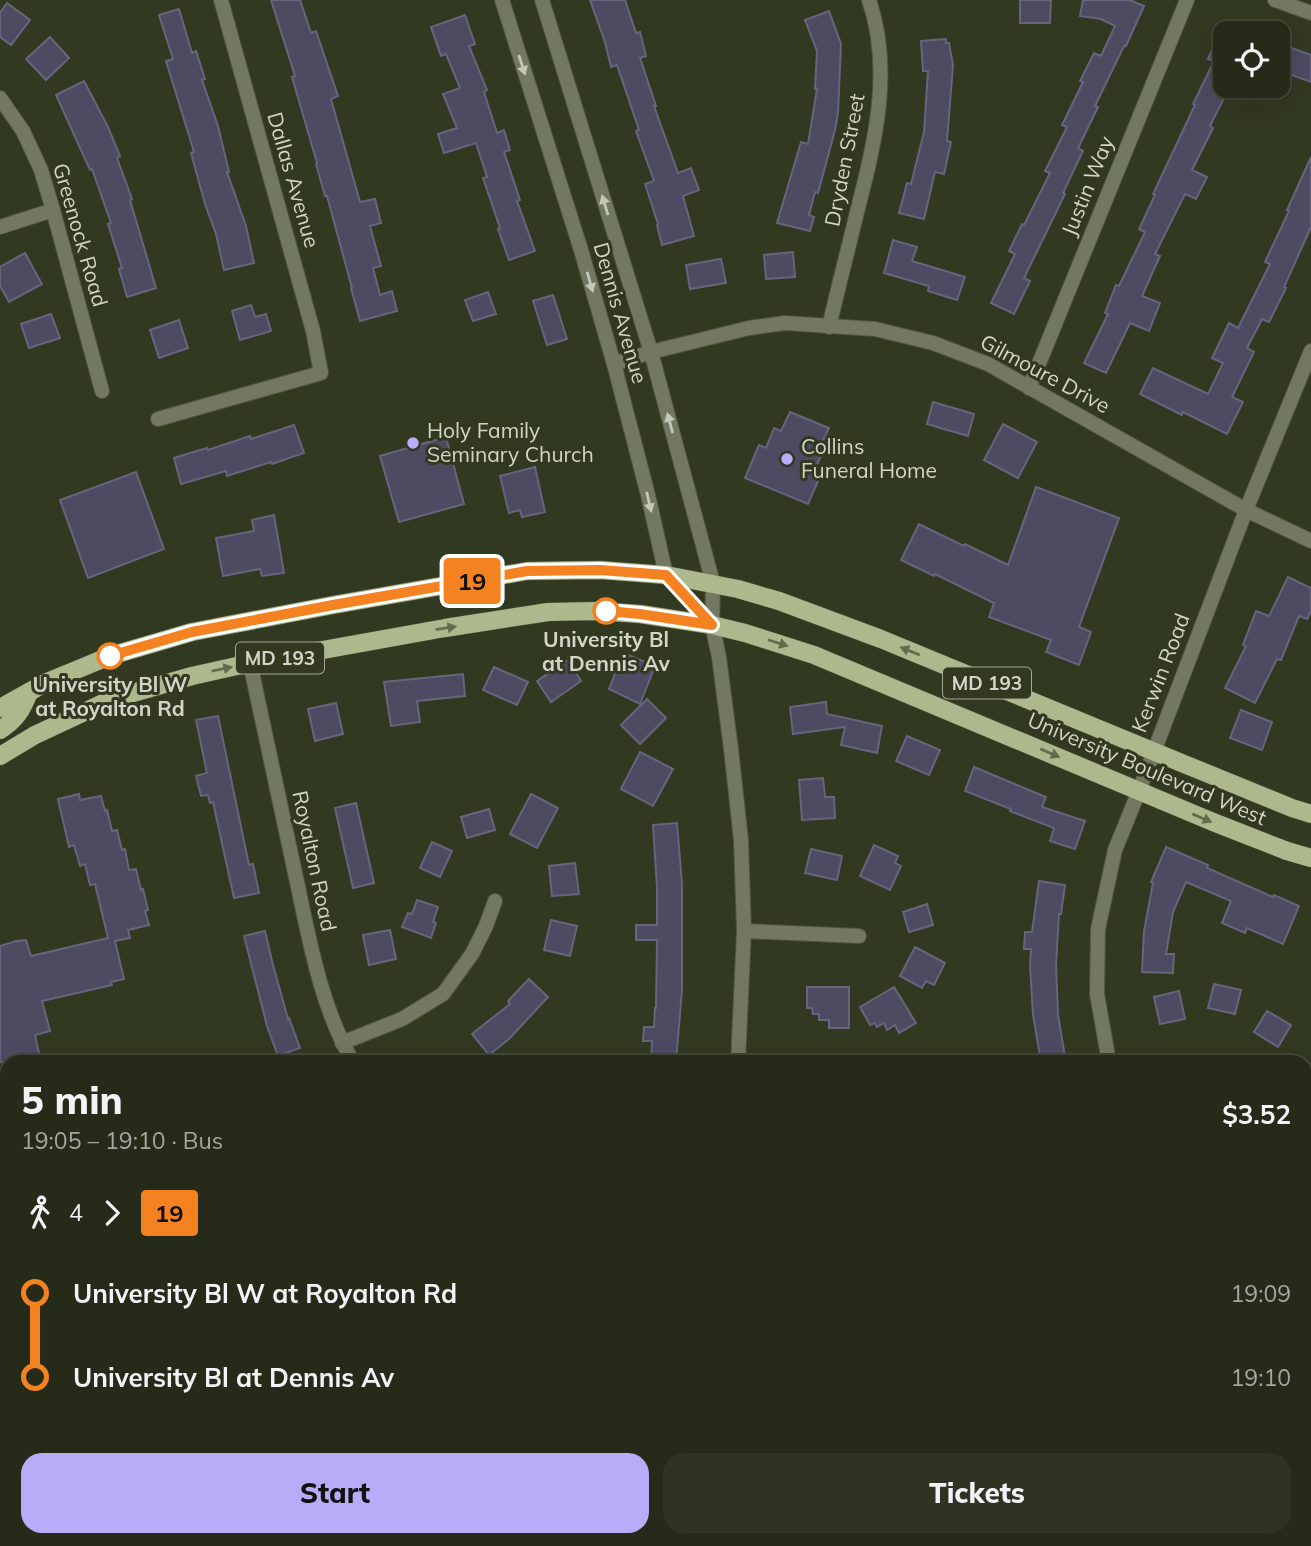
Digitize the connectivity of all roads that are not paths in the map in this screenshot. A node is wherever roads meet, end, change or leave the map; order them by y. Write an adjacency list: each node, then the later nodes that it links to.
1 (220, 0): 17 (street, Dallas Avenue)
2 (502, 0): 14 (street, Dennis Avenue, one-way to 14)
3 (542, 0): 13 (street, Dennis Avenue, one-way to 3)
4 (869, 0): 11 (street, Dryden Street)
5 (1187, 0): 15 (street, Justin Way)
6 (1275, 0): 7 (street)
7 (1311, 13)
8 (0, 98): 9 (street, Greenock Road)
9 (53, 210): 10 (street); 16 (street, Greenock Road)
10 (0, 227)
11 (829, 327): 13 (street, Gilmoure Drive); 15 (street, Gilmoure Drive)
12 (1311, 351): 18 (street, Kerwin Road)
13 (651, 352): 14 (street, Gilmoure Drive); 21 (street, Dennis Avenue, one-way to 13)
14 (614, 364): 20 (street, Dennis Avenue, one-way to 20)
15 (1029, 388): 18 (street, Gilmoure Drive)
16 (102, 391)
17 (158, 419)
18 (1246, 510): 19 (street, Gilmoure Drive); 27 (street, Kerwin Road)
19 (1311, 541)
20 (666, 575): 21 (main road, University Boulevard West / MD 193); 22 (street, Dennis Avenue); 24 (main road, University Boulevard West / MD 193)
21 (713, 583): 22 (street, Dennis Avenue); 27 (main road, University Boulevard West / MD 193, one-way to 21)
22 (712, 625): 23 (main road, University Boulevard West / MD 193, one-way to 22); 29 (main road, University Boulevard West / MD 193, one-way to 29); 33 (street, Dennis Avenue)
23 (250, 663): 28 (main road, University Boulevard West / MD 193, one-way to 23); 35 (street, Royalton Road)
24 (29, 692): 25 (main road, University Boulevard West / MD 193); 26 (main road)
25 (0, 708)
26 (0, 730)
27 (1154, 752): 29 (street, Kerwin Road); 30 (main road, University Boulevard West / MD 193)
28 (0, 756)
29 (1139, 791): 31 (main road, University Boulevard West / MD 193, one-way to 31); 38 (street, Kerwin Road)
30 (1311, 814)
31 (1311, 858)
32 (495, 901): 35 (street)
33 (744, 931): 34 (street); 37 (street, Dennis Avenue)
34 (859, 936)
35 (342, 1043): 36 (street, Royalton Road)
36 (349, 1055)
37 (738, 1055)
38 (1108, 1055)

